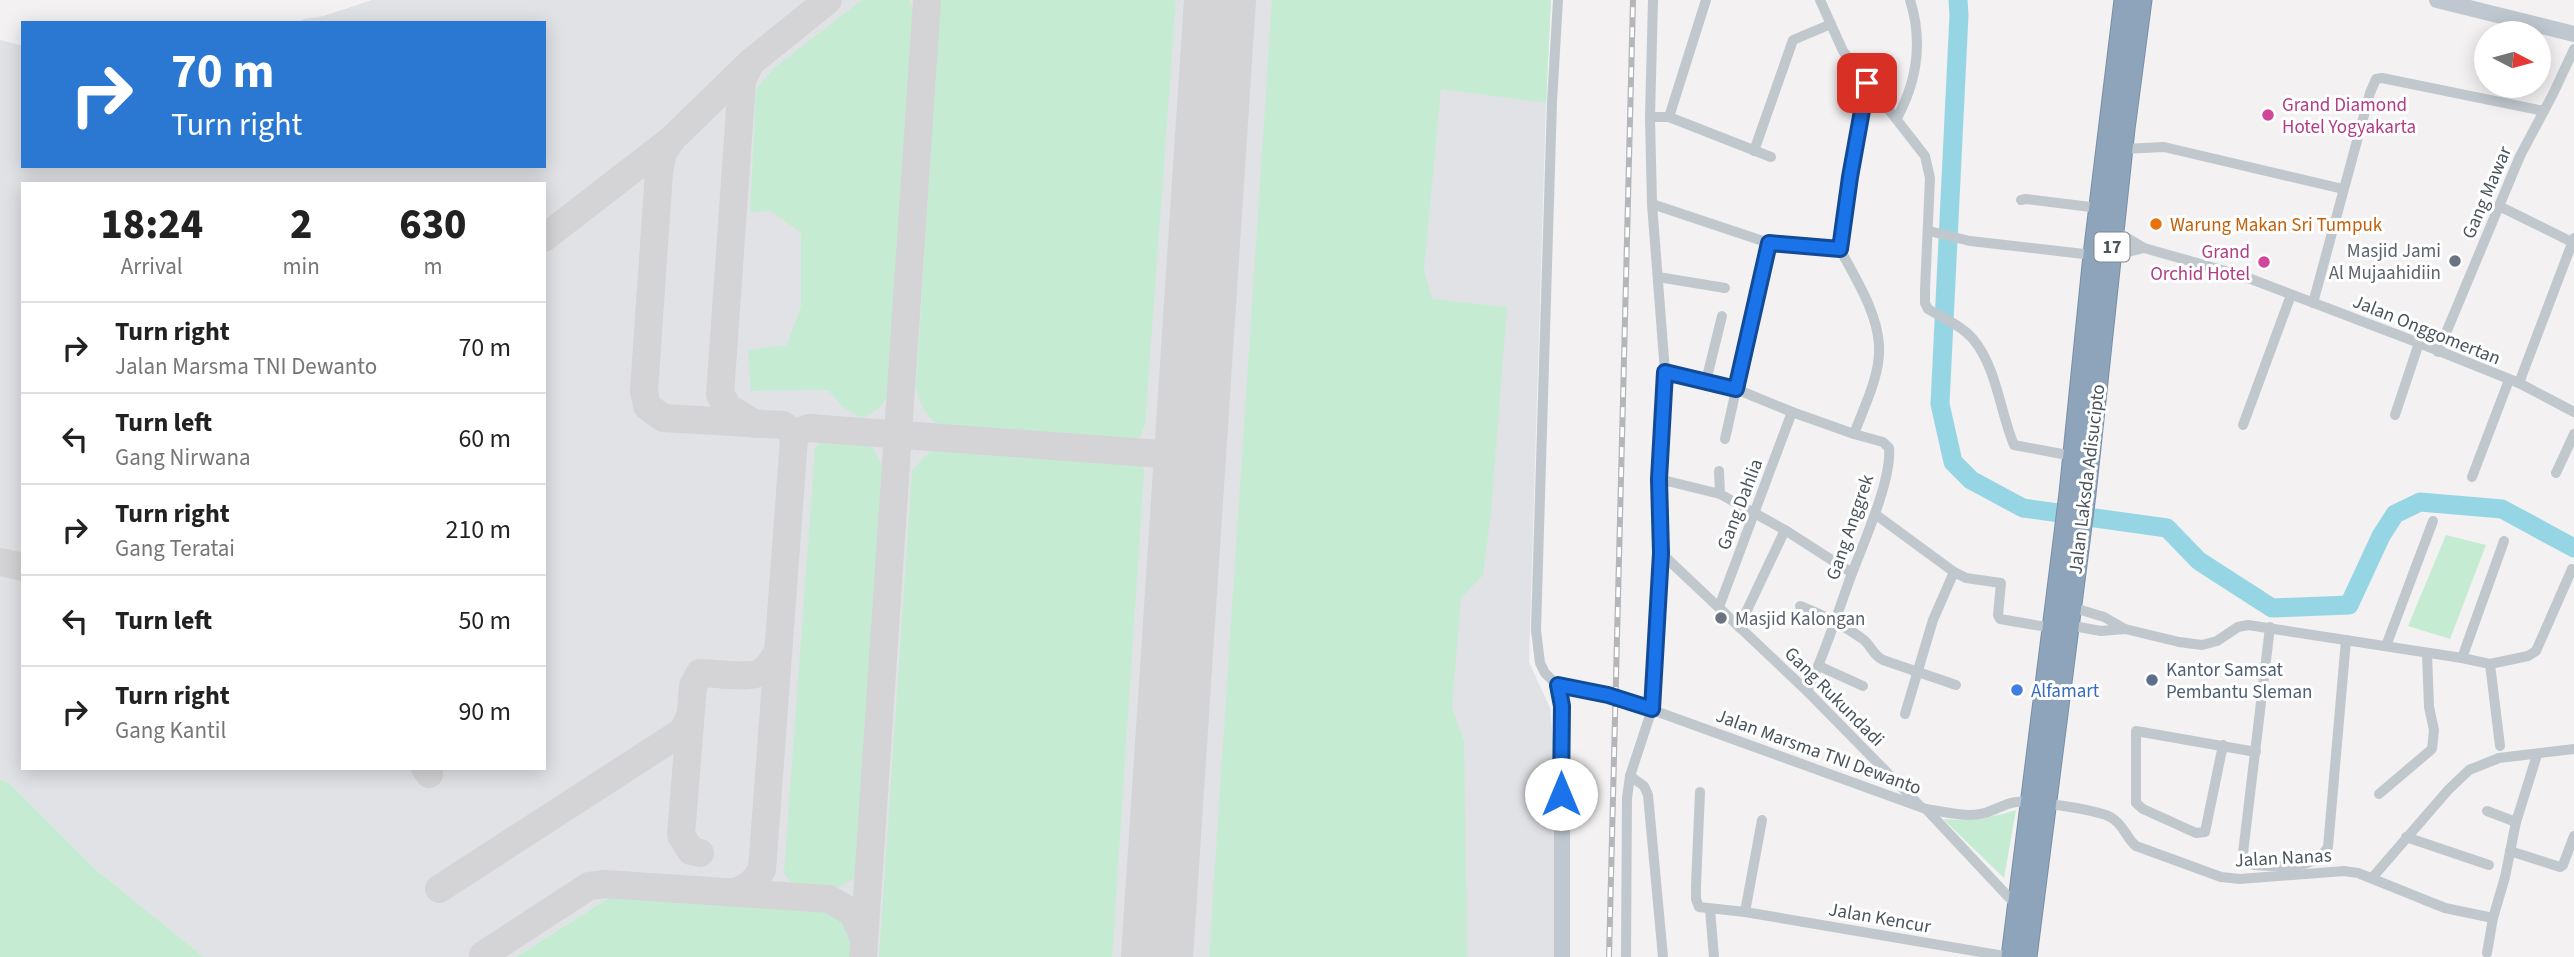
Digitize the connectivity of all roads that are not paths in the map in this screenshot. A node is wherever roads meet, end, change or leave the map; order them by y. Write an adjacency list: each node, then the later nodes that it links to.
1 (1558, 0): 81 (street)
2 (1653, 0): 14 (street)
3 (1706, 0): 15 (street)
4 (1820, 0): 9 (street)
5 (1910, 0): 16 (street)
6 (2124, 0): 24 (highway, Jalan Laksda Adisucipto / 17)
7 (2142, 0): 17 (highway, Jalan Laksda Adisucipto / 17)
8 (2441, 0): 10 (street)
9 (1830, 24): 12 (street); 18 (street)
10 (2574, 34)
11 (2574, 49): 13 (street, Gang Mawar)
12 (1867, 83): 16 (street); 30 (street)
13 (2544, 111): 20 (street); 23 (street, Gang Mawar)
14 (1650, 117): 15 (street); 22 (street)
15 (1669, 117): 18 (street)
16 (1896, 118): 26 (street)
17 (2123, 149): 20 (street); 25 (highway, Jalan Laksda Adisucipto / 17)
18 (1754, 151): 19 (street)
19 (1771, 157)
20 (2343, 189): 35 (street)
21 (2021, 201): 24 (street)
22 (1652, 204): 28 (street); 32 (street)
23 (2498, 206): 27 (street); 38 (street, Gang Mawar)
24 (2099, 208): 31 (highway, Jalan Laksda Adisucipto / 17)
25 (2114, 230): 29 (street); 31 (highway, Jalan Laksda Adisucipto / 17)
26 (1929, 231): 31 (street); 50 (street)
27 (2573, 240): 41 (street)
28 (1769, 243): 30 (street); 42 (street)
29 (2144, 248): 31 (street); 34 (street, Jalan Onggomertan)
30 (1840, 249): 48 (street)
31 (2102, 255): 50 (highway, Jalan Laksda Adisucipto / 17); 55 (highway, Jalan Laksda Adisucipto / 17)
32 (1658, 277): 33 (street); 39 (street)
33 (1725, 288)
34 (2291, 295): 35 (street, Jalan Onggomertan); 46 (street)
35 (2313, 303): 37 (street, Jalan Onggomertan)
36 (1722, 316): 40 (street)
37 (2419, 343): 38 (street, Jalan Onggomertan); 45 (street)
38 (2438, 352): 41 (street, Jalan Onggomertan)
39 (1665, 372): 40 (street); 54 (street)
40 (1706, 382): 42 (street)
41 (2514, 382): 44 (street, Jalan Onggomertan); 53 (street)
42 (1736, 389): 43 (street); 49 (street)
43 (1792, 412): 48 (street); 57 (street, Gang Dahlia)
44 (2574, 412)
45 (2395, 415)
46 (2243, 425)
47 (2574, 434): 52 (street)
48 (1854, 435): 58 (street, Gang Anggrek)
49 (1725, 439)
50 (2073, 456): 55 (highway, Jalan Laksda Adisucipto / 17)
51 (1719, 471): 56 (street)
52 (2556, 473)
53 (2472, 477)
54 (1659, 479): 56 (street); 63 (street)
55 (2078, 493): 62 (highway, Jalan Laksda Adisucipto / 17)
56 (1720, 494): 57 (street)
57 (1755, 513): 60 (street); 68 (street, Gang Dahlia)
58 (1875, 514): 65 (street); 66 (street, Gang Anggrek)
59 (2433, 521): 75 (street)
60 (1785, 530): 66 (street); 71 (street)
61 (2504, 541): 77 (street)
62 (2070, 550): 69 (highway, Jalan Laksda Adisucipto / 17); 69 (highway, Jalan Laksda Adisucipto / 17)
63 (1661, 553): 68 (street, Gang Rukundadi); 85 (street)
64 (2572, 569): 78 (street)
65 (1954, 572): 69 (street); 80 (street)
66 (1852, 573): 70 (street, Gang Anggrek)
67 (1800, 606): 70 (street)
68 (1718, 607): 71 (street, Gang Rukundadi)
69 (2064, 620): 73 (street); 73 (street); 95 (highway, Jalan Laksda Adisucipto / 17)
70 (1834, 621): 79 (street, Gang Anggrek); 80 (street)
71 (1739, 627): 84 (street, Gang Rukundadi)
72 (2270, 627): 73 (street); 74 (street); 90 (street)
73 (2125, 629)
74 (2346, 640): 75 (street); 90 (street)
75 (2386, 646): 76 (street)
76 (2427, 654): 77 (street); 94 (street)
77 (2462, 658): 78 (street)
78 (2490, 664): 88 (street)
79 (1819, 666): 83 (street); 84 (street, Gang Anggrek)
80 (1918, 673): 82 (street); 86 (street)
81 (1558, 685): 85 (street, Jalan Marsma TNI Dewanto); 110 (street)
82 (1956, 685)
83 (1863, 686)
84 (1807, 691): 96 (street, Gang Rukundadi)
85 (1652, 709): 92 (street); 96 (street, Jalan Marsma TNI Dewanto)
86 (1905, 714)
87 (2223, 745): 87 (street); 90 (street)
88 (2500, 746)
89 (2574, 749): 91 (street)
90 (2256, 752)
91 (2538, 755): 99 (street); 101 (street)
92 (1630, 776): 111 (street); 112 (street)
93 (1700, 793): 106 (street)
94 (2379, 794)
95 (2038, 804): 96 (street, Jalan Nanas); 104 (street, Jalan Nanas); 105 (highway, Jalan Laksda Adisucipto / 17)
96 (1924, 808): 105 (street, Jalan Marsma TNI Dewanto)
97 (2487, 811): 99 (street)
98 (1762, 820): 107 (street)
99 (2516, 821): 102 (street)
100 (2574, 836): 102 (street)
101 (2406, 837): 103 (street); 104 (street)
102 (2510, 851): 108 (street)
103 (2488, 865)
104 (2372, 878): 108 (street, Jalan Nanas)
105 (2025, 907): 114 (highway, Jalan Laksda Adisucipto / 17); 115 (highway, Jalan Laksda Adisucipto / 17)
106 (1710, 909): 107 (street, Jalan Kencur); 113 (street)
107 (1745, 912): 114 (street, Jalan Kencur)
108 (2493, 918): 109 (street)
109 (2487, 953)
110 (1562, 957)
111 (1626, 957)
112 (1663, 957)
113 (1714, 957)
114 (2010, 957)
115 (2027, 957)

